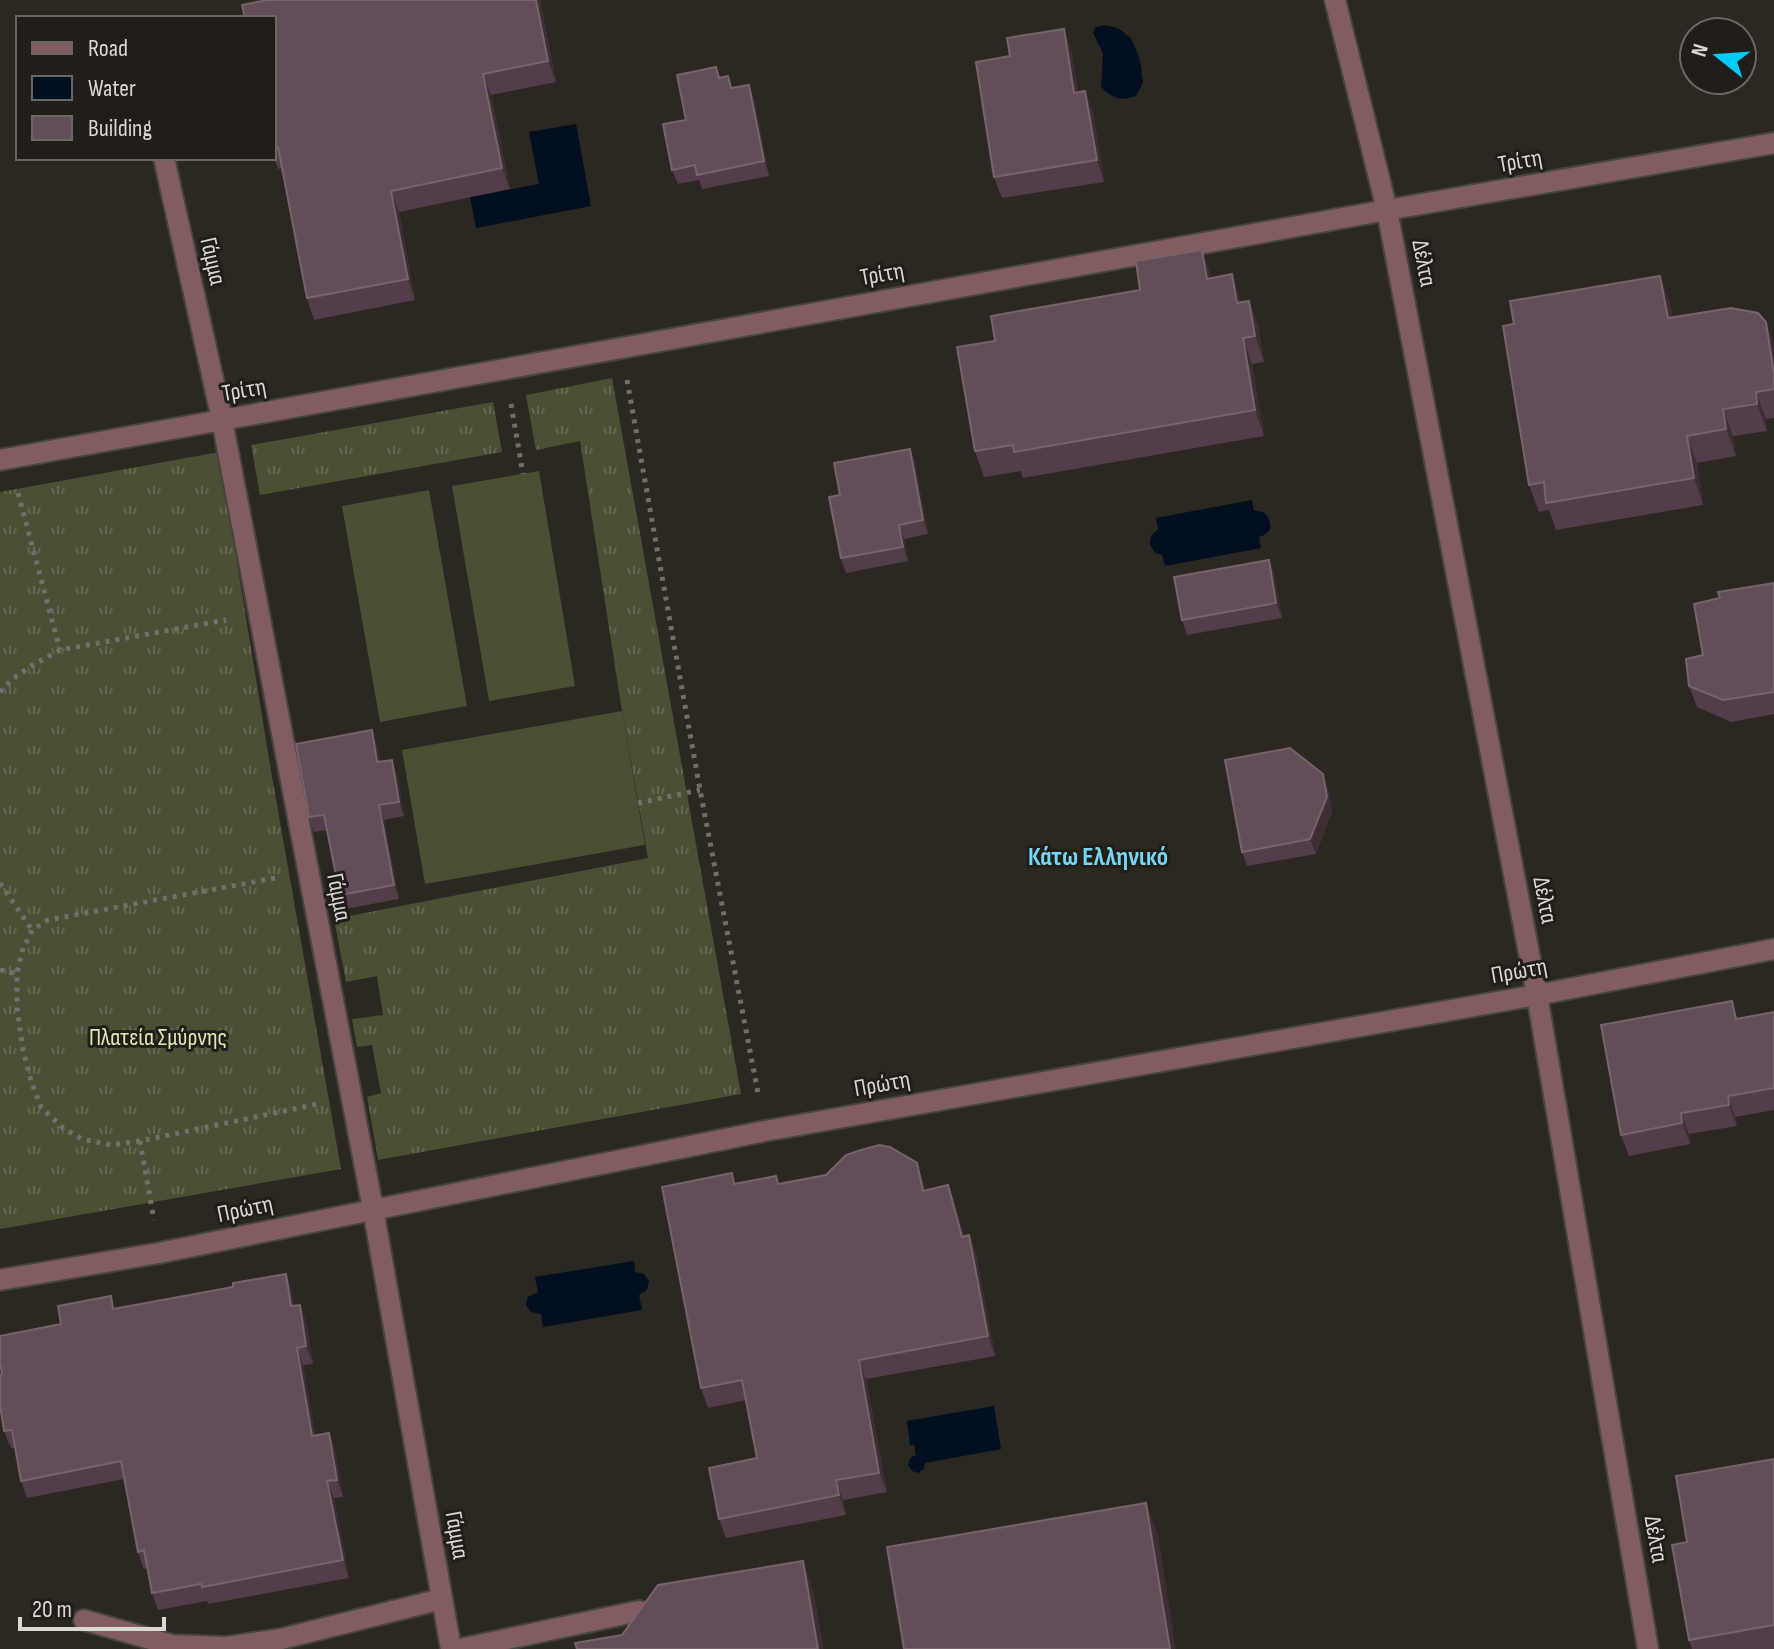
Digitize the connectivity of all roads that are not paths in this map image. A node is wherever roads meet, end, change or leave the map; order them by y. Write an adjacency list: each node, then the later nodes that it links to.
1 (1335, 0): 4 (street, Δέλτα)
2 (1774, 143): 4 (street, Τρίτη)
3 (164, 160): 5 (street, Γάμμα)
4 (1387, 210): 5 (street, Τρίτη); 8 (street, Δέλτα)
5 (222, 420): 6 (street, Τρίτη); 9 (street, Γάμμα)
6 (4, 459)
7 (1774, 949): 8 (street, Πρώτη)
8 (1537, 995): 9 (street, Πρώτη); 16 (street, Δέλτα)
9 (373, 1209): 10 (street, Πρώτη); 11 (street, Γάμμα)
10 (0, 1280)
11 (442, 1599): 13 (street); 14 (street, Γάμμα)
12 (639, 1611): 15 (street)
13 (84, 1620)
14 (451, 1649)
15 (460, 1649)
16 (1648, 1649)

